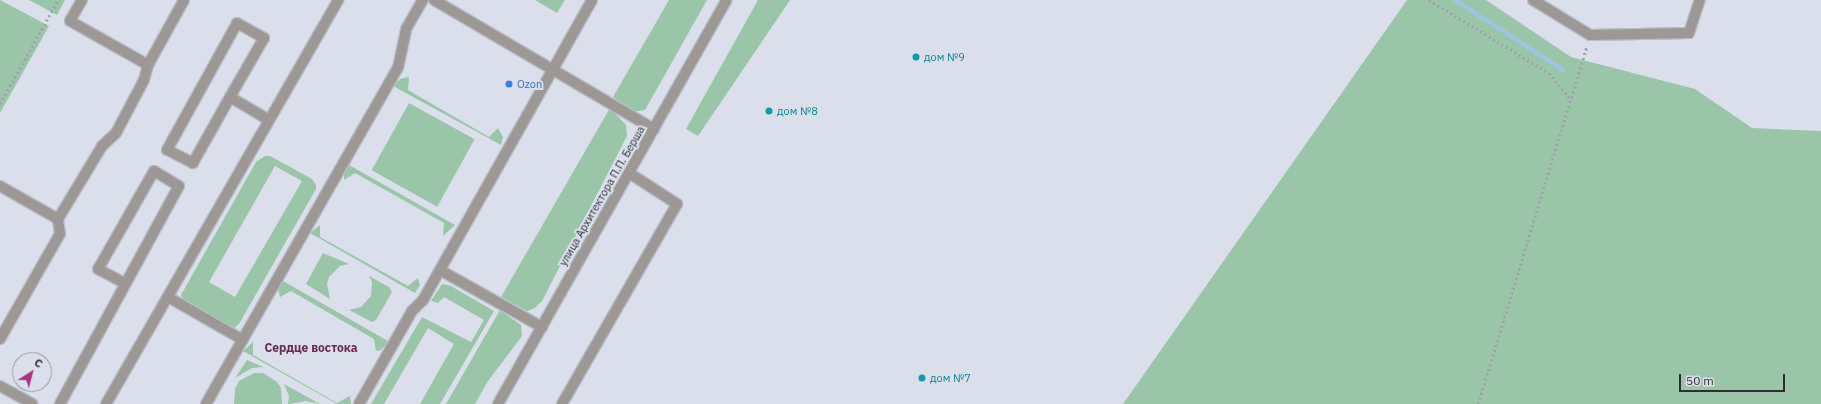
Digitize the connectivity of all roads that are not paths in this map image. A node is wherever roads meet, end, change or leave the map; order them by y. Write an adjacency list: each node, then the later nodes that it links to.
1 (82, 0): 10 (street)
2 (184, 0): 10 (street)
3 (338, 0): 13 (street)
4 (423, 0): 23 (street)
5 (434, 0): 11 (street)
6 (592, 0): 11 (street)
7 (727, 0): 14 (street, улица Архитектора П.П. Берша)
8 (1533, 0): 9 (street)
9 (1700, 0)
10 (148, 65): 17 (street)
11 (552, 69): 14 (street); 18 (street)
12 (230, 97): 12 (street); 13 (street)
13 (269, 120): 20 (street)
14 (654, 128): 15 (street, улица Архитектора П.П. Берша)
15 (629, 173): 21 (street, улица Архитектора П.П. Берша); 31 (street)
16 (0, 186): 17 (street)
17 (58, 219): 22 (street)
18 (440, 270): 21 (street); 29 (street)
19 (124, 283): 19 (street); 26 (street)
20 (168, 296): 23 (street); 27 (street)
21 (542, 327): 30 (street, улица Архитектора П.П. Берша)
22 (0, 339)
23 (243, 340): 28 (street)
24 (0, 386): 25 (street)
25 (32, 404)
26 (60, 404)
27 (106, 404)
28 (206, 404)
29 (358, 404)
30 (498, 404)
31 (562, 404)

